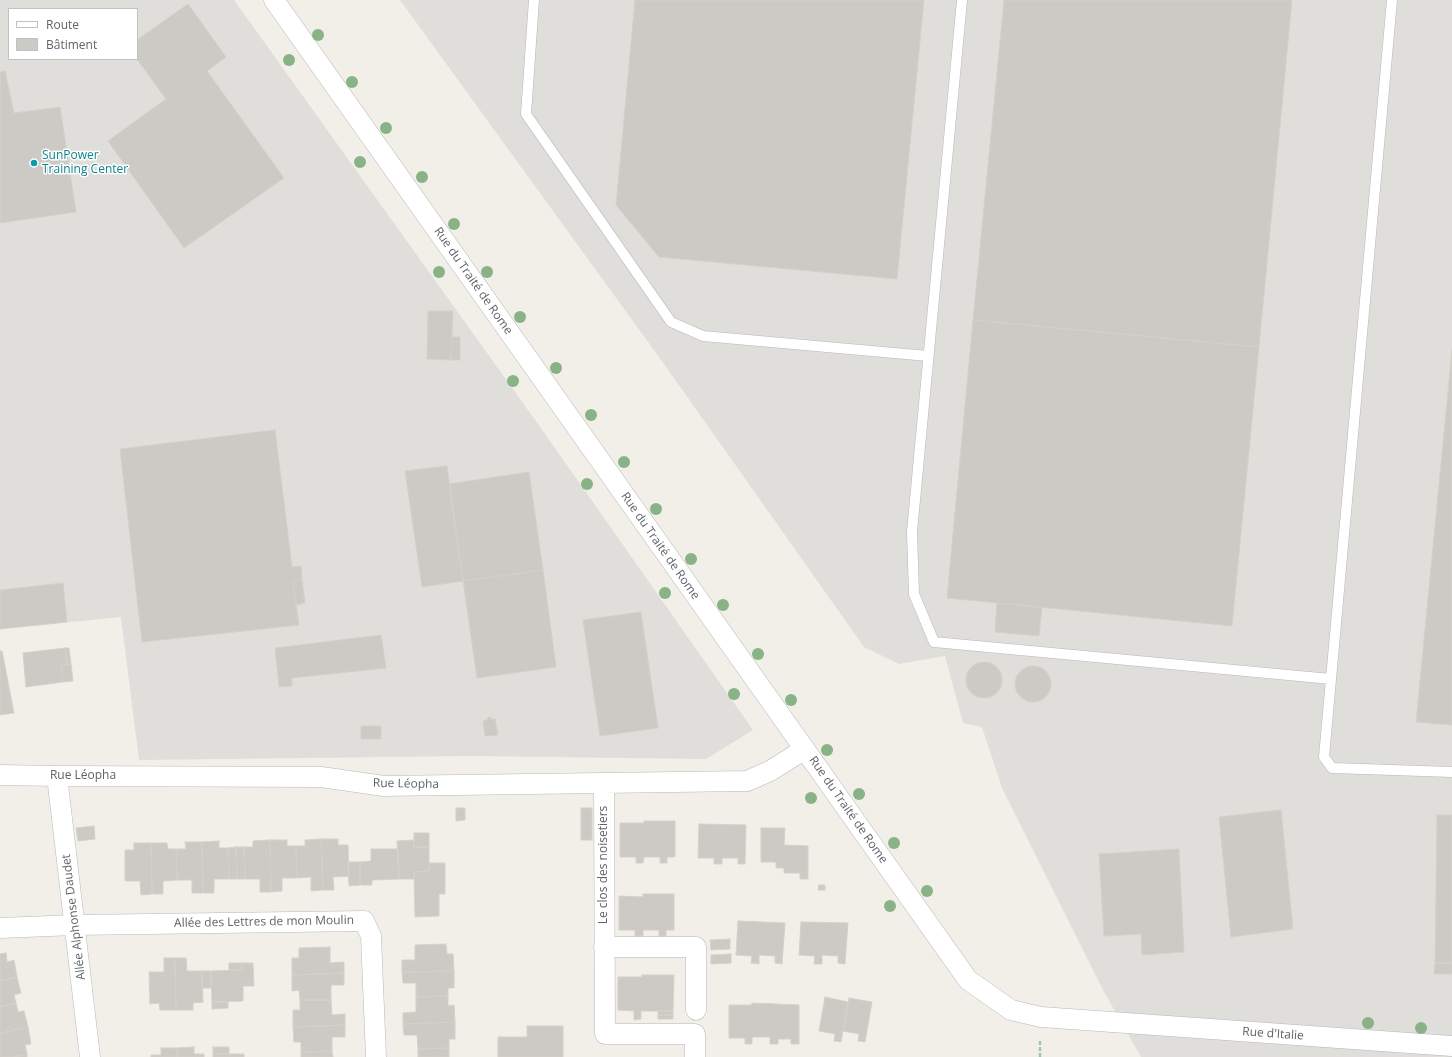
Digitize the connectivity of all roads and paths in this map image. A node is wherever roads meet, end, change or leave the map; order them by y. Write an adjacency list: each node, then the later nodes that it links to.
1 (274, 0): 7 (street, Rue du Traité de Rome)
2 (534, 0): 5 (lane)
3 (962, 0): 5 (lane)
4 (1392, 0): 6 (lane)
5 (928, 356): 6 (lane)
6 (1331, 679): 8 (lane)
7 (804, 749): 11 (street, Rue Léopha); 16 (street, Rue du Traité de Rome)
8 (1452, 772)
9 (0, 775): 10 (street, Rue Léopha)
10 (57, 776): 11 (street, Rue Léopha); 12 (street, Allée Alphonse Daudet)
11 (604, 783): 14 (street, Le clos des noisetiers)
12 (75, 925): 13 (street); 18 (street, Allée Alphonse Daudet); 19 (street, Allée des Lettres de mon Moulin)
13 (0, 928)
14 (604, 946): 15 (street); 20 (street, Le clos des noisetiers)
15 (696, 1010)
16 (1094, 1021): 17 (street, Rue d'Italie)
17 (1452, 1046)
18 (90, 1057)
19 (376, 1057)
20 (695, 1057)

